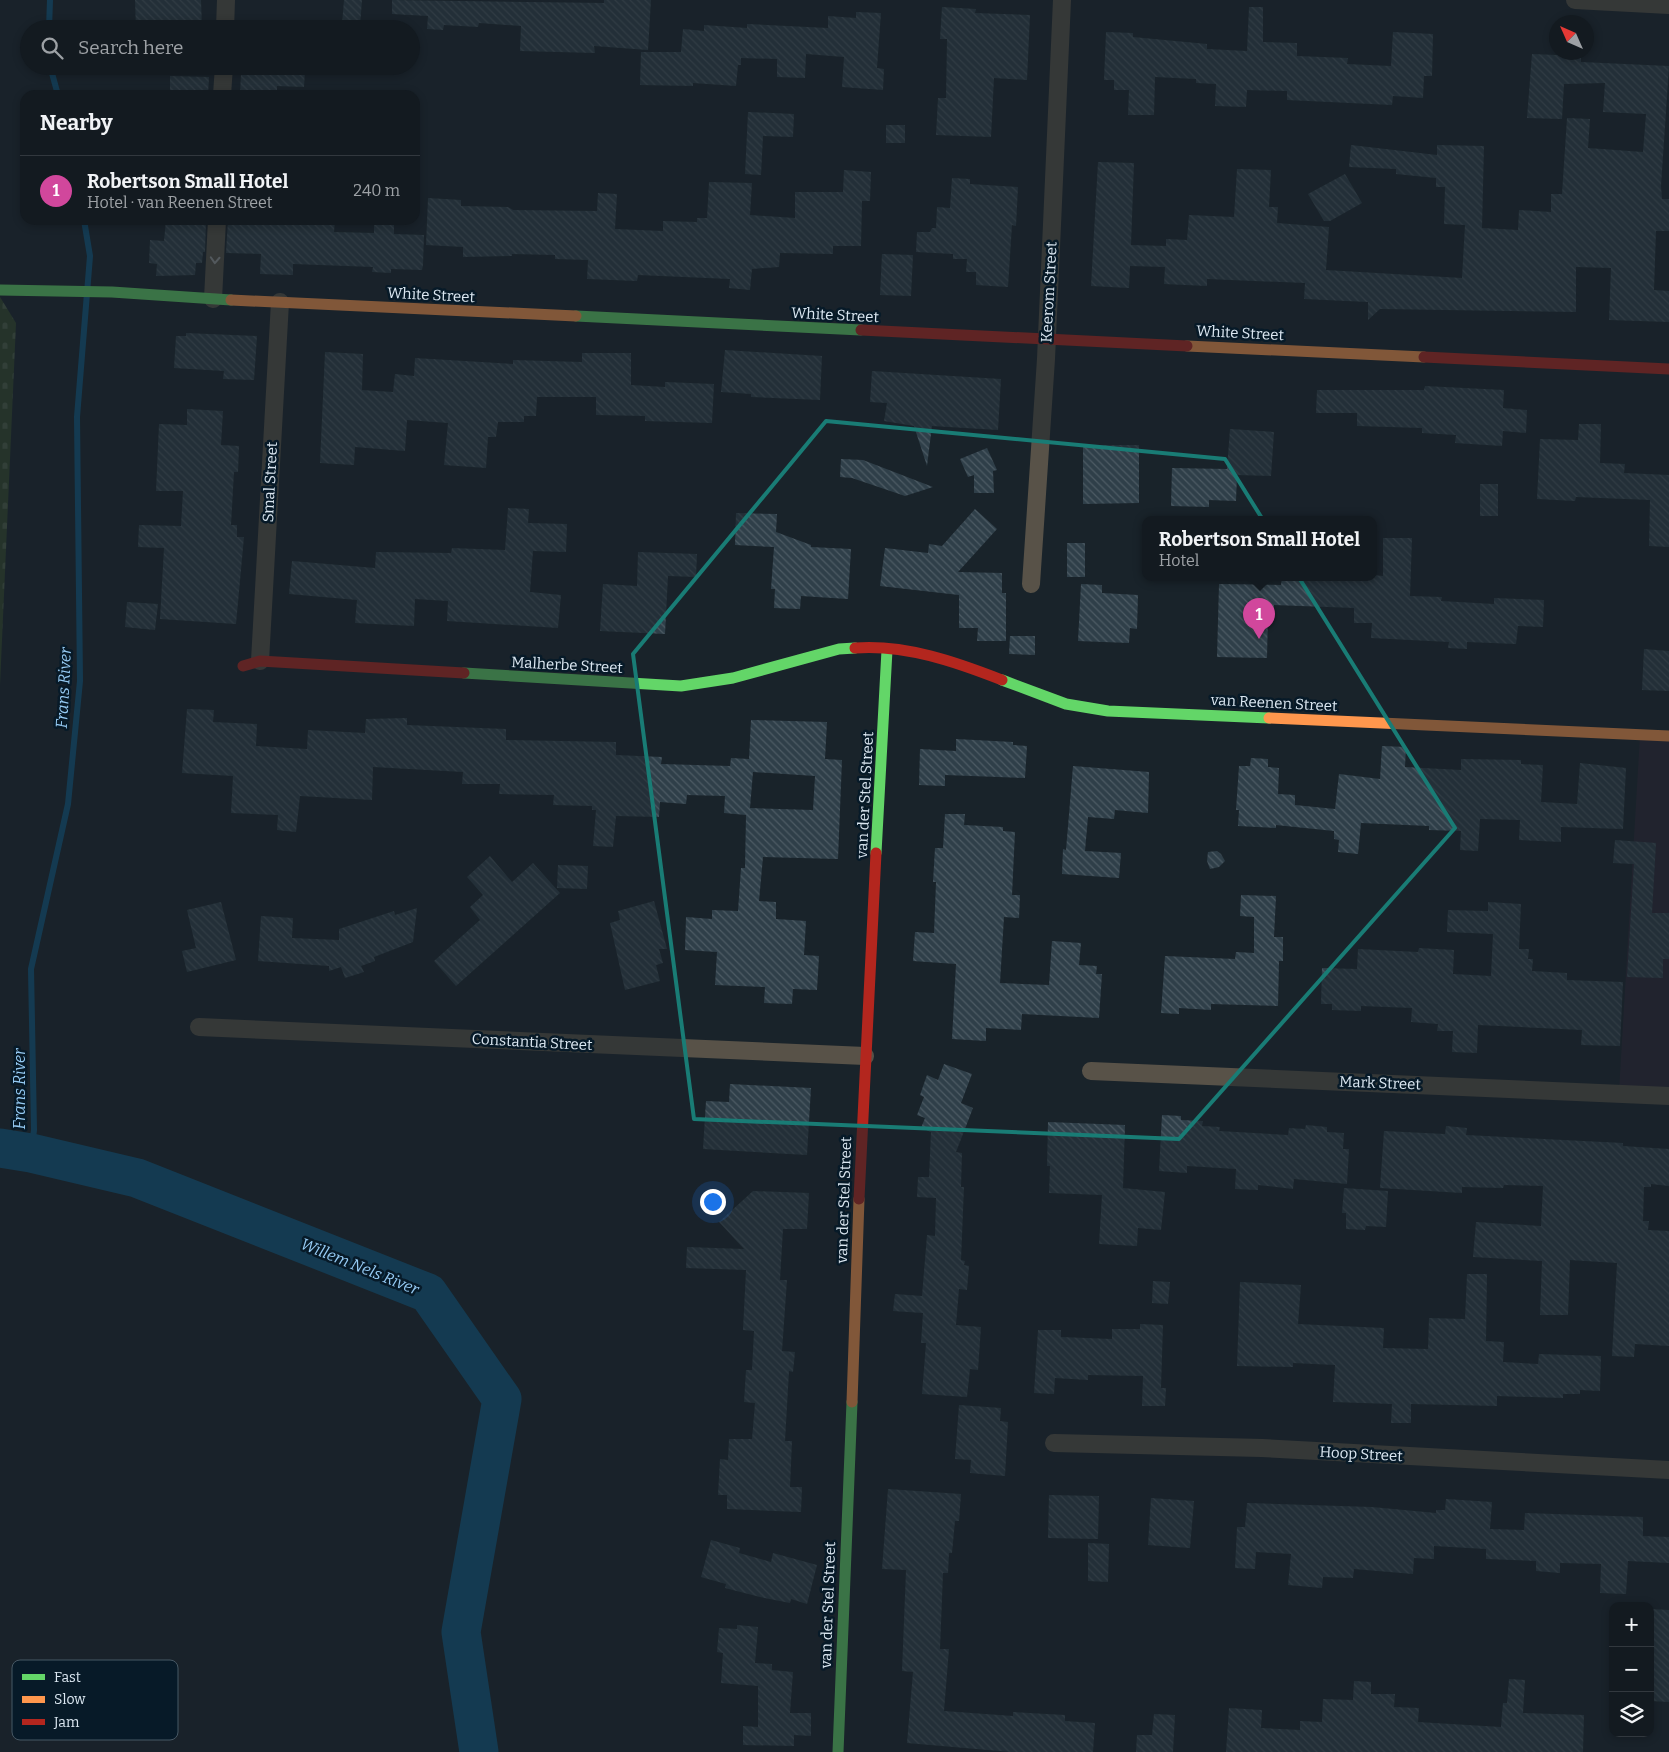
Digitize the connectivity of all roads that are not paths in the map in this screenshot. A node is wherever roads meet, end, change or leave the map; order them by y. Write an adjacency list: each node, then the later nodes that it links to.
1 (226, 0): 5 (street)
2 (1062, 0): 12 (street, Keerom Street)
3 (1575, 0): 4 (street)
4 (1669, 5)
5 (225, 20)
6 (223, 75): 7 (street)
7 (222, 90)
8 (217, 225): 10 (street, one-way to 10)
9 (0, 290): 10 (street, White Street)
10 (213, 300): 11 (street, White Street)
11 (280, 302): 12 (street, White Street); 16 (street, Smal Street)
12 (1046, 340): 13 (street, White Street); 14 (street, Keerom Street)
13 (1669, 369)
14 (1031, 584)
15 (887, 650): 16 (street, Malherbe Street); 18 (street, van Reenen Street); 20 (street, van der Stel Street)
16 (260, 661): 17 (street, Malherbe Street)
17 (243, 666)
18 (1669, 736)
19 (200, 1027): 20 (street, Constantia Street)
20 (865, 1056): 25 (street, van der Stel Street)
21 (1091, 1071): 22 (street, Mark Street)
22 (1669, 1096)
23 (1054, 1443): 24 (street, Hoop Street)
24 (1669, 1470)
25 (838, 1752)

